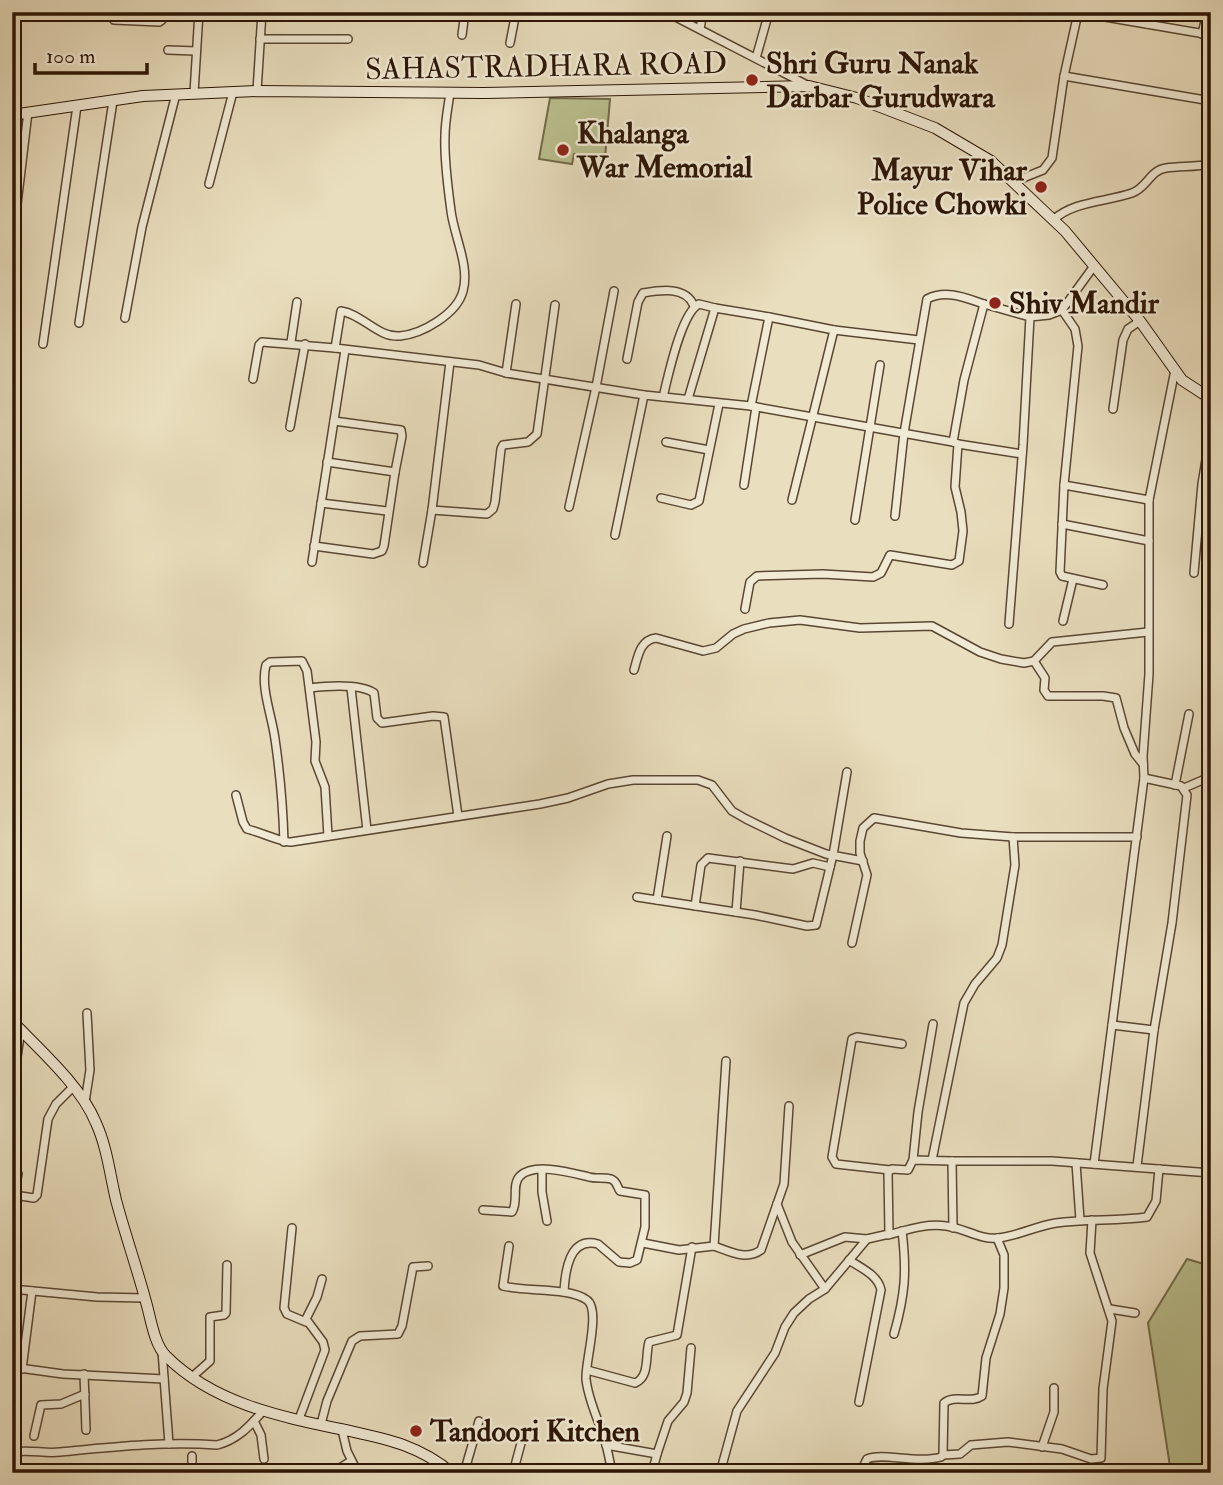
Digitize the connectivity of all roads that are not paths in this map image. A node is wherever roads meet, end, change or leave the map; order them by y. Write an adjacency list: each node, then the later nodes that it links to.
1 (163, 12): 12 (street)
2 (199, 12): 21 (street)
3 (262, 12): 17 (street)
4 (465, 12): 15 (street)
5 (516, 12): 19 (street)
6 (666, 12): 14 (street)
7 (703, 12): 14 (street)
8 (769, 12): 22 (street)
9 (1077, 12): 13 (street); 23 (street)
10 (1149, 12): 13 (street)
11 (1206, 12): 16 (street)
12 (114, 20)
13 (1147, 24): 16 (street)
14 (699, 29): 22 (street)
15 (462, 35)
16 (1207, 35)
17 (260, 38): 18 (street); 25 (street)
18 (348, 39)
19 (510, 43)
20 (167, 50): 21 (street)
21 (196, 51): 27 (street)
22 (756, 58): 24 (street)
23 (1065, 76): 31 (street); 36 (street)
24 (810, 86): 28 (main road, SAHASTRADHARA ROAD); 36 (main road, SAHASTRADHARA ROAD)
25 (257, 91): 26 (main road, SAHASTRADHARA ROAD); 28 (main road, SAHASTRADHARA ROAD)
26 (233, 92): 27 (main road, SAHASTRADHARA ROAD); 37 (street)
27 (194, 93): 29 (main road, SAHASTRADHARA ROAD)
28 (450, 93): 59 (street)
29 (176, 94): 30 (main road, SAHASTRADHARA ROAD); 51 (street)
30 (113, 101): 32 (main road, SAHASTRADHARA ROAD); 53 (street)
31 (1211, 101)
32 (77, 106): 33 (main road, SAHASTRADHARA ROAD); 57 (street)
33 (28, 112): 34 (main road, SAHASTRADHARA ROAD); 39 (street)
34 (12, 114)
35 (1211, 164): 38 (street)
36 (1013, 182): 38 (main road, SAHASTRADHARA ROAD)
37 (209, 184)
38 (1054, 220): 40 (main road, SAHASTRADHARA ROAD)
39 (12, 246)
40 (1094, 266): 48 (street); 52 (main road, SAHASTRADHARA ROAD)
41 (614, 291): 68 (street)
42 (297, 302): 56 (street)
43 (516, 304): 65 (street)
44 (984, 304): 50 (street); 55 (street); 83 (street)
45 (555, 305): 67 (street)
46 (694, 306): 47 (street); 61 (street); 70 (street)
47 (715, 308): 49 (street); 71 (street)
48 (1062, 310): 50 (street); 89 (street)
49 (769, 317): 54 (street); 74 (street)
50 (1030, 317): 85 (street)
51 (125, 318)
52 (1140, 321): 64 (main road, SAHASTRADHARA ROAD); 75 (street)
53 (79, 323)
54 (834, 331): 55 (street); 76 (street)
55 (919, 340): 81 (street)
56 (291, 342): 58 (street); 66 (street)
57 (43, 344)
58 (305, 344): 59 (street); 78 (street)
59 (335, 348): 60 (street)
60 (345, 349): 62 (street); 77 (street)
61 (626, 359)
62 (450, 362): 65 (street); 95 (street)
63 (880, 365): 79 (street)
64 (1175, 369): 72 (main road, SAHASTRADHARA ROAD); 92 (street)
65 (506, 373): 67 (street)
66 (253, 379)
67 (543, 379): 68 (street); 95 (street)
68 (596, 387): 69 (street); 94 (street)
69 (644, 395): 70 (street); 100 (street)
70 (663, 397): 71 (street)
71 (688, 399): 73 (street)
72 (1211, 399)
73 (719, 404): 74 (street); 84 (street)
74 (754, 407): 76 (street); 88 (street)
75 (1113, 409)
76 (811, 416): 79 (street); 91 (street)
77 (334, 421): 86 (street); 87 (street)
78 (290, 427)
79 (870, 427): 81 (street); 98 (street)
80 (1211, 429): 105 (street)
81 (904, 433): 83 (street); 97 (street)
82 (666, 442): 84 (street)
83 (956, 443): 85 (street); 108 (street)
84 (709, 450): 90 (street)
85 (1022, 454): 110 (street)
86 (327, 462): 87 (street); 93 (street)
87 (395, 472): 96 (street)
88 (744, 485)
89 (1064, 485): 92 (street); 99 (street)
90 (661, 498)
91 (792, 500)
92 (1149, 500): 101 (street)
93 (321, 503): 96 (street); 102 (street)
94 (569, 507)
95 (432, 510): 104 (street)
96 (387, 511): 102 (street)
97 (895, 516)
98 (855, 520)
99 (1062, 524): 101 (street); 106 (street)
100 (615, 535)
101 (1149, 541): 111 (street)
102 (314, 546): 103 (street)
103 (312, 562)
104 (423, 562)
105 (1194, 572)
106 (1073, 579): 107 (street); 109 (street)
107 (1103, 585)
108 (745, 609)
109 (1062, 621)
110 (1009, 624)
111 (1148, 632): 112 (street); 118 (street)
112 (1034, 661): 113 (street); 118 (street)
113 (634, 670)
114 (310, 688): 115 (street); 126 (street); 130 (street)
115 (351, 688): 124 (street); 125 (street)
116 (1189, 715): 121 (street)
117 (1211, 760): 122 (street)
118 (1144, 765): 120 (street)
119 (847, 772): 131 (street)
120 (1144, 778): 121 (street); 128 (street)
121 (1175, 785): 122 (street)
122 (1184, 788): 145 (street)
123 (236, 795): 130 (street)
124 (458, 816): 125 (street); 131 (street)
125 (368, 830): 126 (street)
126 (328, 836): 130 (street)
127 (667, 836): 136 (street)
128 (1137, 836): 129 (street); 143 (street)
129 (1013, 837): 133 (street); 154 (street)
130 (284, 842)
131 (833, 855): 133 (street); 134 (street)
132 (740, 861): 134 (street); 137 (street); 138 (street)
133 (863, 861): 139 (street)
134 (830, 867): 138 (street)
135 (638, 897): 136 (street)
136 (657, 900): 137 (street)
137 (695, 906): 138 (street)
138 (736, 912)
139 (852, 943)
140 (87, 1013): 151 (street)
141 (12, 1021): 144 (main road)
142 (933, 1024): 153 (street)
143 (1112, 1025): 145 (street); 157 (street)
144 (20, 1030): 148 (street); 149 (main road)
145 (1154, 1030): 158 (street)
146 (902, 1044): 161 (street)
147 (726, 1061): 178 (street)
148 (14, 1071): 150 (street)
149 (73, 1087): 151 (main road); 164 (street)
150 (12, 1088)
151 (85, 1102): 189 (main road)
152 (789, 1106): 165 (street)
153 (913, 1160): 154 (street); 161 (street)
154 (932, 1160): 155 (street)
155 (952, 1161): 156 (street); 171 (street)
156 (1076, 1163): 157 (street); 167 (street)
157 (1094, 1164): 158 (street)
158 (1138, 1166): 159 (street)
159 (1159, 1169): 162 (street); 168 (street)
160 (541, 1170): 166 (street); 169 (street); 176 (street)
161 (890, 1170): 173 (street)
162 (1211, 1173)
163 (18, 1174): 164 (street)
164 (13, 1198)
165 (777, 1204): 178 (street); 180 (street)
166 (483, 1210)
167 (1080, 1220): 168 (street); 174 (street)
168 (1092, 1220): 190 (street)
169 (547, 1221)
170 (292, 1228): 192 (street)
171 (953, 1228): 172 (street); 174 (street)
172 (902, 1231): 173 (street); 193 (street)
173 (888, 1235): 175 (street)
174 (997, 1238): 219 (street)
175 (867, 1239): 180 (street); 181 (street)
176 (643, 1242): 179 (street); 188 (street)
177 (509, 1246): 188 (street)
178 (714, 1246): 179 (street)
179 (691, 1247): 198 (street)
180 (800, 1255): 186 (street)
181 (849, 1260): 186 (street); 204 (street)
182 (227, 1265): 200 (street)
183 (428, 1266): 209 (street)
184 (322, 1279): 192 (street)
185 (12, 1289): 187 (street)
186 (825, 1289): 231 (street)
187 (32, 1291): 189 (street); 197 (street)
188 (564, 1292): 198 (street)
189 (145, 1298): 195 (main road)
190 (1110, 1309): 191 (street); 216 (street)
191 (1135, 1314)
192 (306, 1322): 206 (street)
193 (894, 1334)
194 (691, 1348): 218 (street)
195 (162, 1350): 200 (main road); 201 (street)
196 (12, 1367): 197 (street)
197 (22, 1369): 199 (street)
198 (587, 1370): 215 (street)
199 (84, 1374): 201 (street); 203 (street)
200 (192, 1377): 205 (main road)
201 (164, 1379): 214 (street)
202 (1054, 1388): 216 (street)
203 (85, 1394): 210 (street); 213 (street)
204 (859, 1402)
205 (262, 1411): 206 (main road); 207 (street)
206 (299, 1419): 209 (main road)
207 (254, 1421): 214 (street); 221 (street)
208 (479, 1422): 227 (street)
209 (321, 1424): 211 (main road)
210 (86, 1430)
211 (342, 1430): 222 (street); 226 (main road)
212 (524, 1432): 228 (street)
213 (34, 1436)
214 (169, 1444): 217 (street)
215 (606, 1445): 218 (street); 229 (street)
216 (1042, 1447): 219 (street)
217 (12, 1452)
218 (657, 1454): 230 (street)
219 (943, 1455): 232 (street)
220 (192, 1456): 223 (street)
221 (264, 1459)
222 (351, 1461): 224 (street); 225 (street)
223 (192, 1473)
224 (332, 1473)
225 (358, 1473)
226 (452, 1473)
227 (464, 1473)
228 (513, 1473)
229 (612, 1473)
230 (652, 1473)
231 (720, 1473)
232 (860, 1473)

